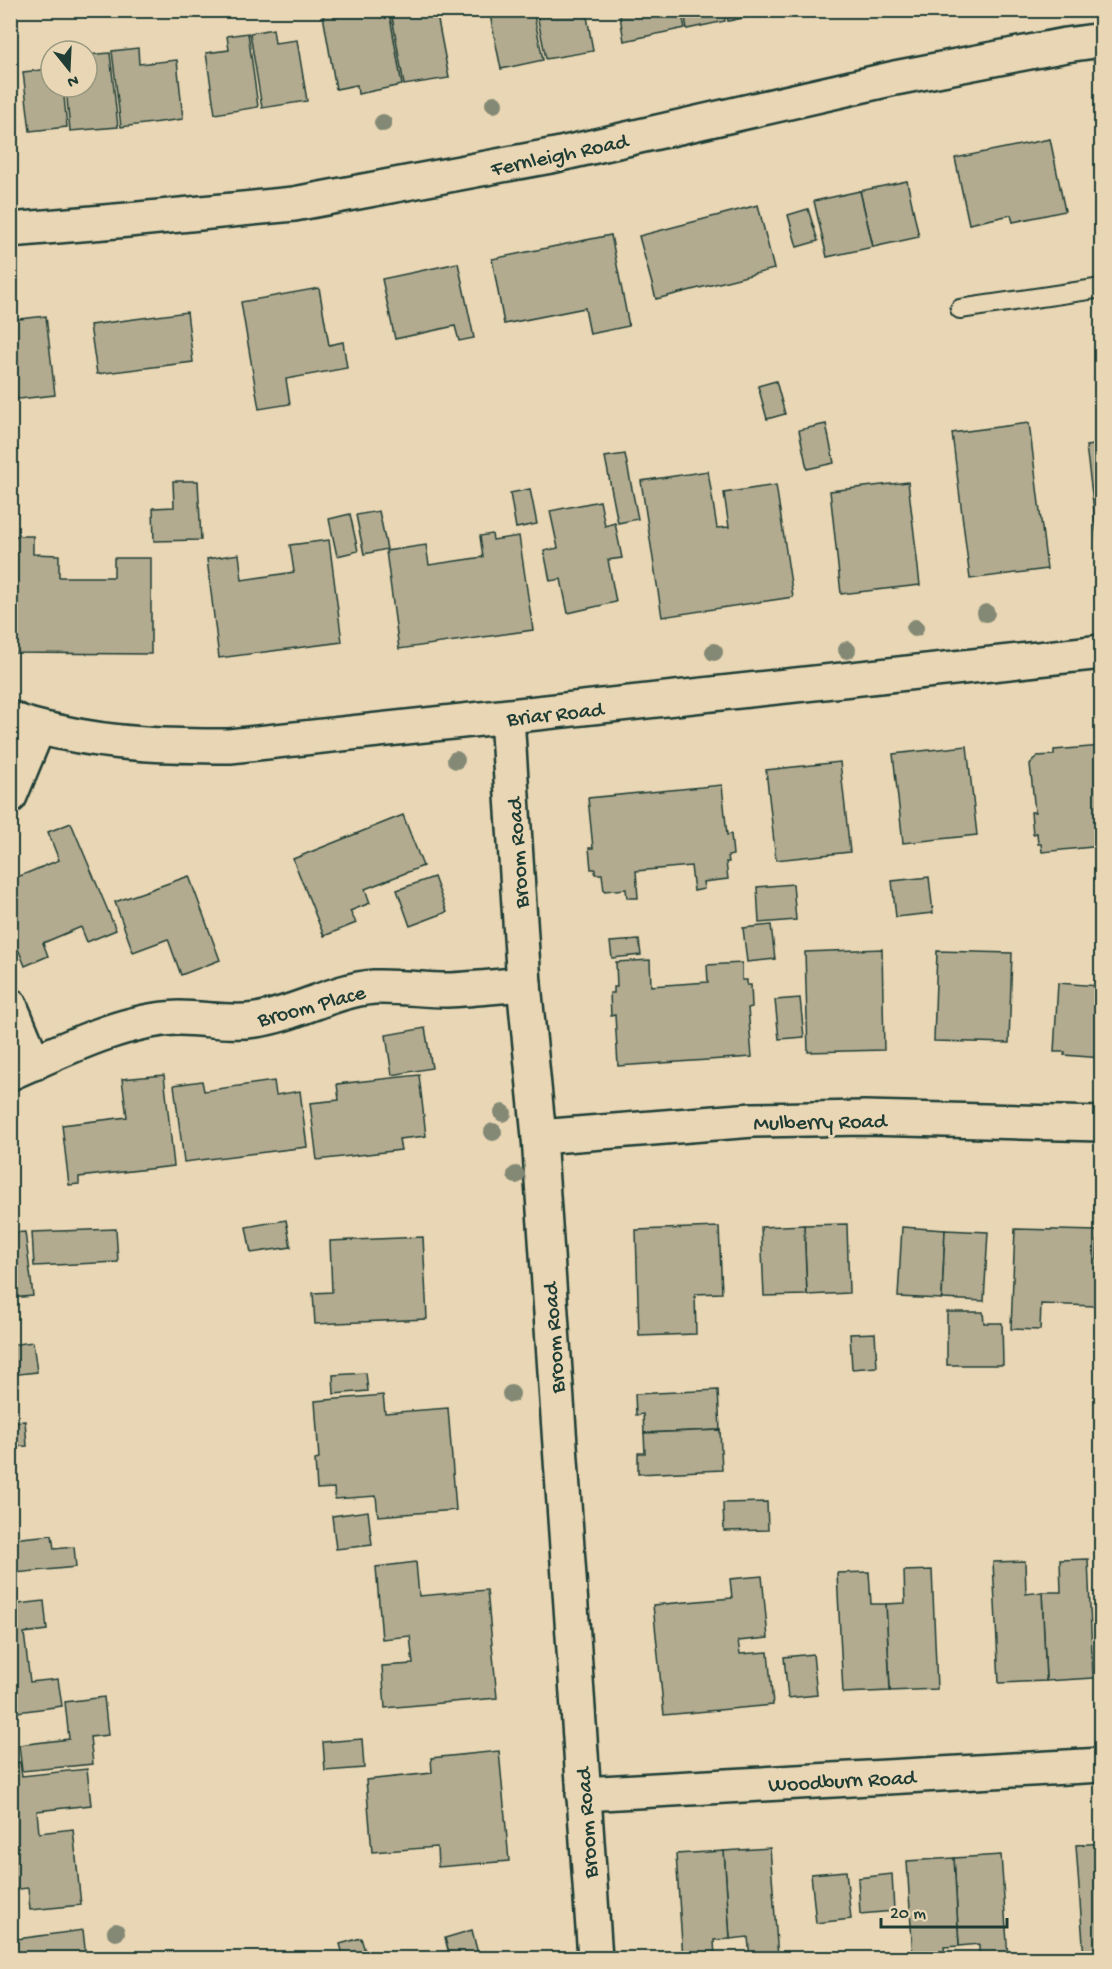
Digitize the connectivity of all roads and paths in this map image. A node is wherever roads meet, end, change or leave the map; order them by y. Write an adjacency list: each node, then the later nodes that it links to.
1 (1101, 40): 2 (street, Fernleigh Road)
2 (10, 230)
3 (1101, 288): 4 (lane)
4 (960, 309)
5 (1101, 652): 6 (street, Briar Road)
6 (507, 717): 7 (street, Briar Road); 9 (street, Broom Road)
7 (24, 723): 8 (street)
8 (10, 796)
9 (524, 984): 11 (street, Broom Place); 13 (street, Broom Road)
10 (10, 1005): 11 (street, Broom Place)
11 (22, 1068)
12 (1101, 1124): 13 (street, Mulberry Road)
13 (539, 1137): 15 (street, Broom Road)
14 (1101, 1765): 15 (street, Woodburn Road)
15 (583, 1794): 16 (street, Broom Road)
16 (595, 1959)

